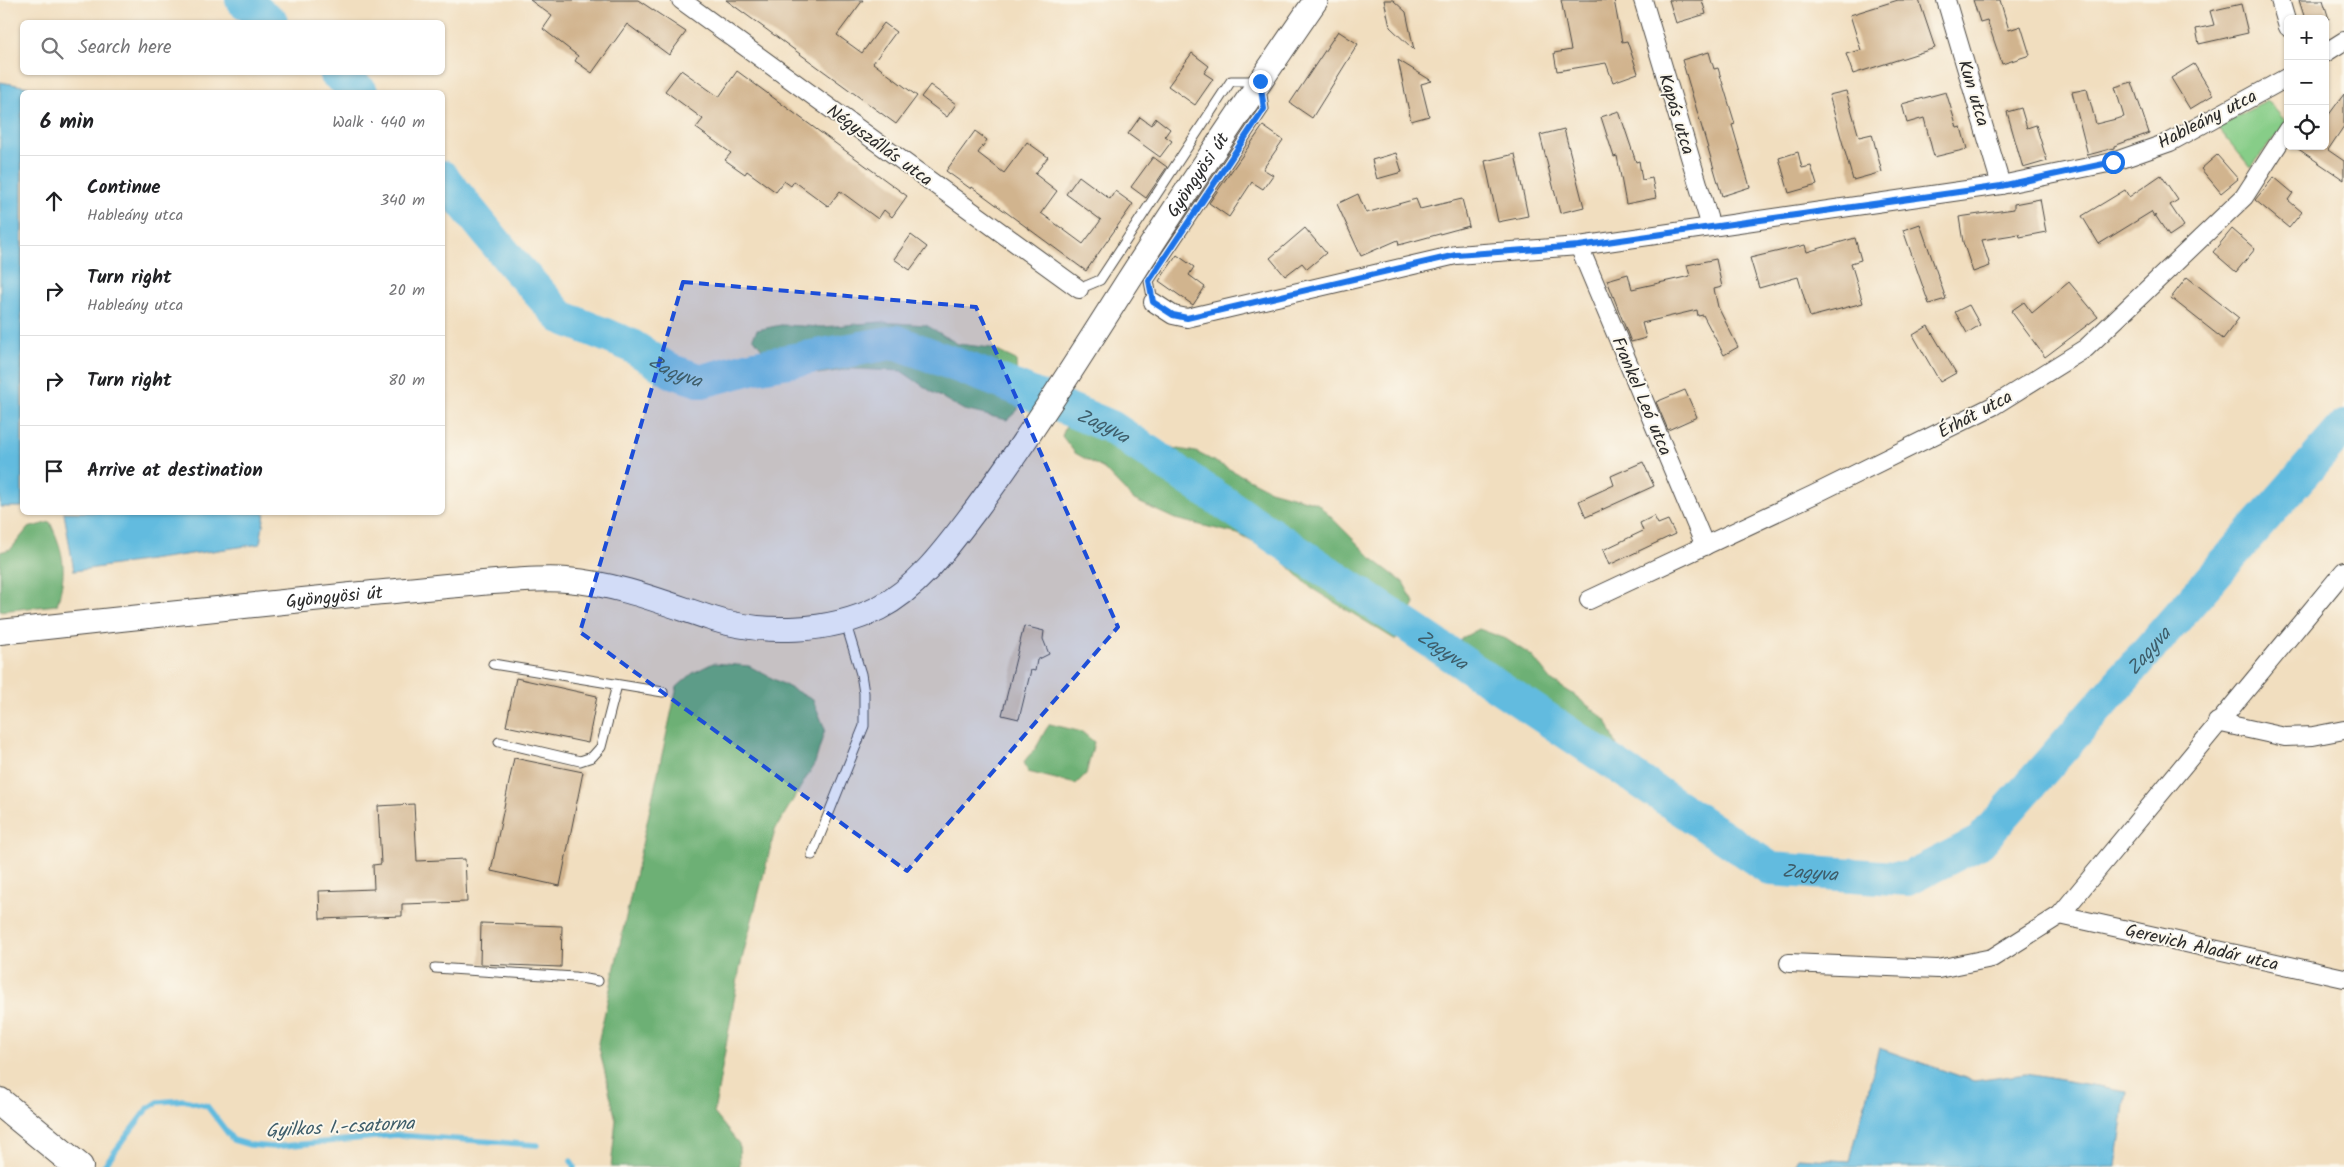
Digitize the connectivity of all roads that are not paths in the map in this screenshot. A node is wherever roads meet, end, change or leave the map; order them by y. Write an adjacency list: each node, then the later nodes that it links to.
1 (681, 0): 15 (street, Négyszállás utca)
2 (1316, 0): 10 (street, Gyöngyösi út)
3 (1644, 0): 13 (street, Kapás utca)
4 (1946, 0): 12 (street, Kun utca)
5 (2280, 0): 6 (street)
6 (2284, 15)
7 (2344, 41): 8 (street)
8 (2329, 51)
9 (2284, 79): 12 (street, Hableány utca)
10 (1260, 81): 15 (lane); 16 (lane); 20 (street, Gyöngyösi út)
11 (2284, 135): 17 (street, Érhát utca)
12 (2001, 186): 13 (street, Hableány utca)
13 (1711, 227): 14 (street, Hableány utca)
14 (1579, 246): 16 (street, Hableány utca); 17 (street, Frankel Leó utca)
15 (1079, 289)
16 (1153, 302)
17 (1705, 546): 19 (street, Érhát utca)
18 (2344, 571): 25 (street)
19 (1588, 600)
20 (845, 620): 21 (street, Gyöngyösi út); 28 (lane)
21 (0, 632)
22 (493, 664): 23 (lane)
23 (617, 685): 24 (lane); 27 (lane)
24 (663, 692)
25 (2217, 722): 26 (street); 29 (street)
26 (2344, 730)
27 (499, 742)
28 (812, 855)
29 (2060, 915): 30 (street); 32 (street, Gerevich Aladár utca)
30 (1789, 963)
31 (435, 968): 33 (lane)
32 (2344, 978)
33 (598, 981)
34 (0, 1102): 35 (main road)
35 (79, 1167)

